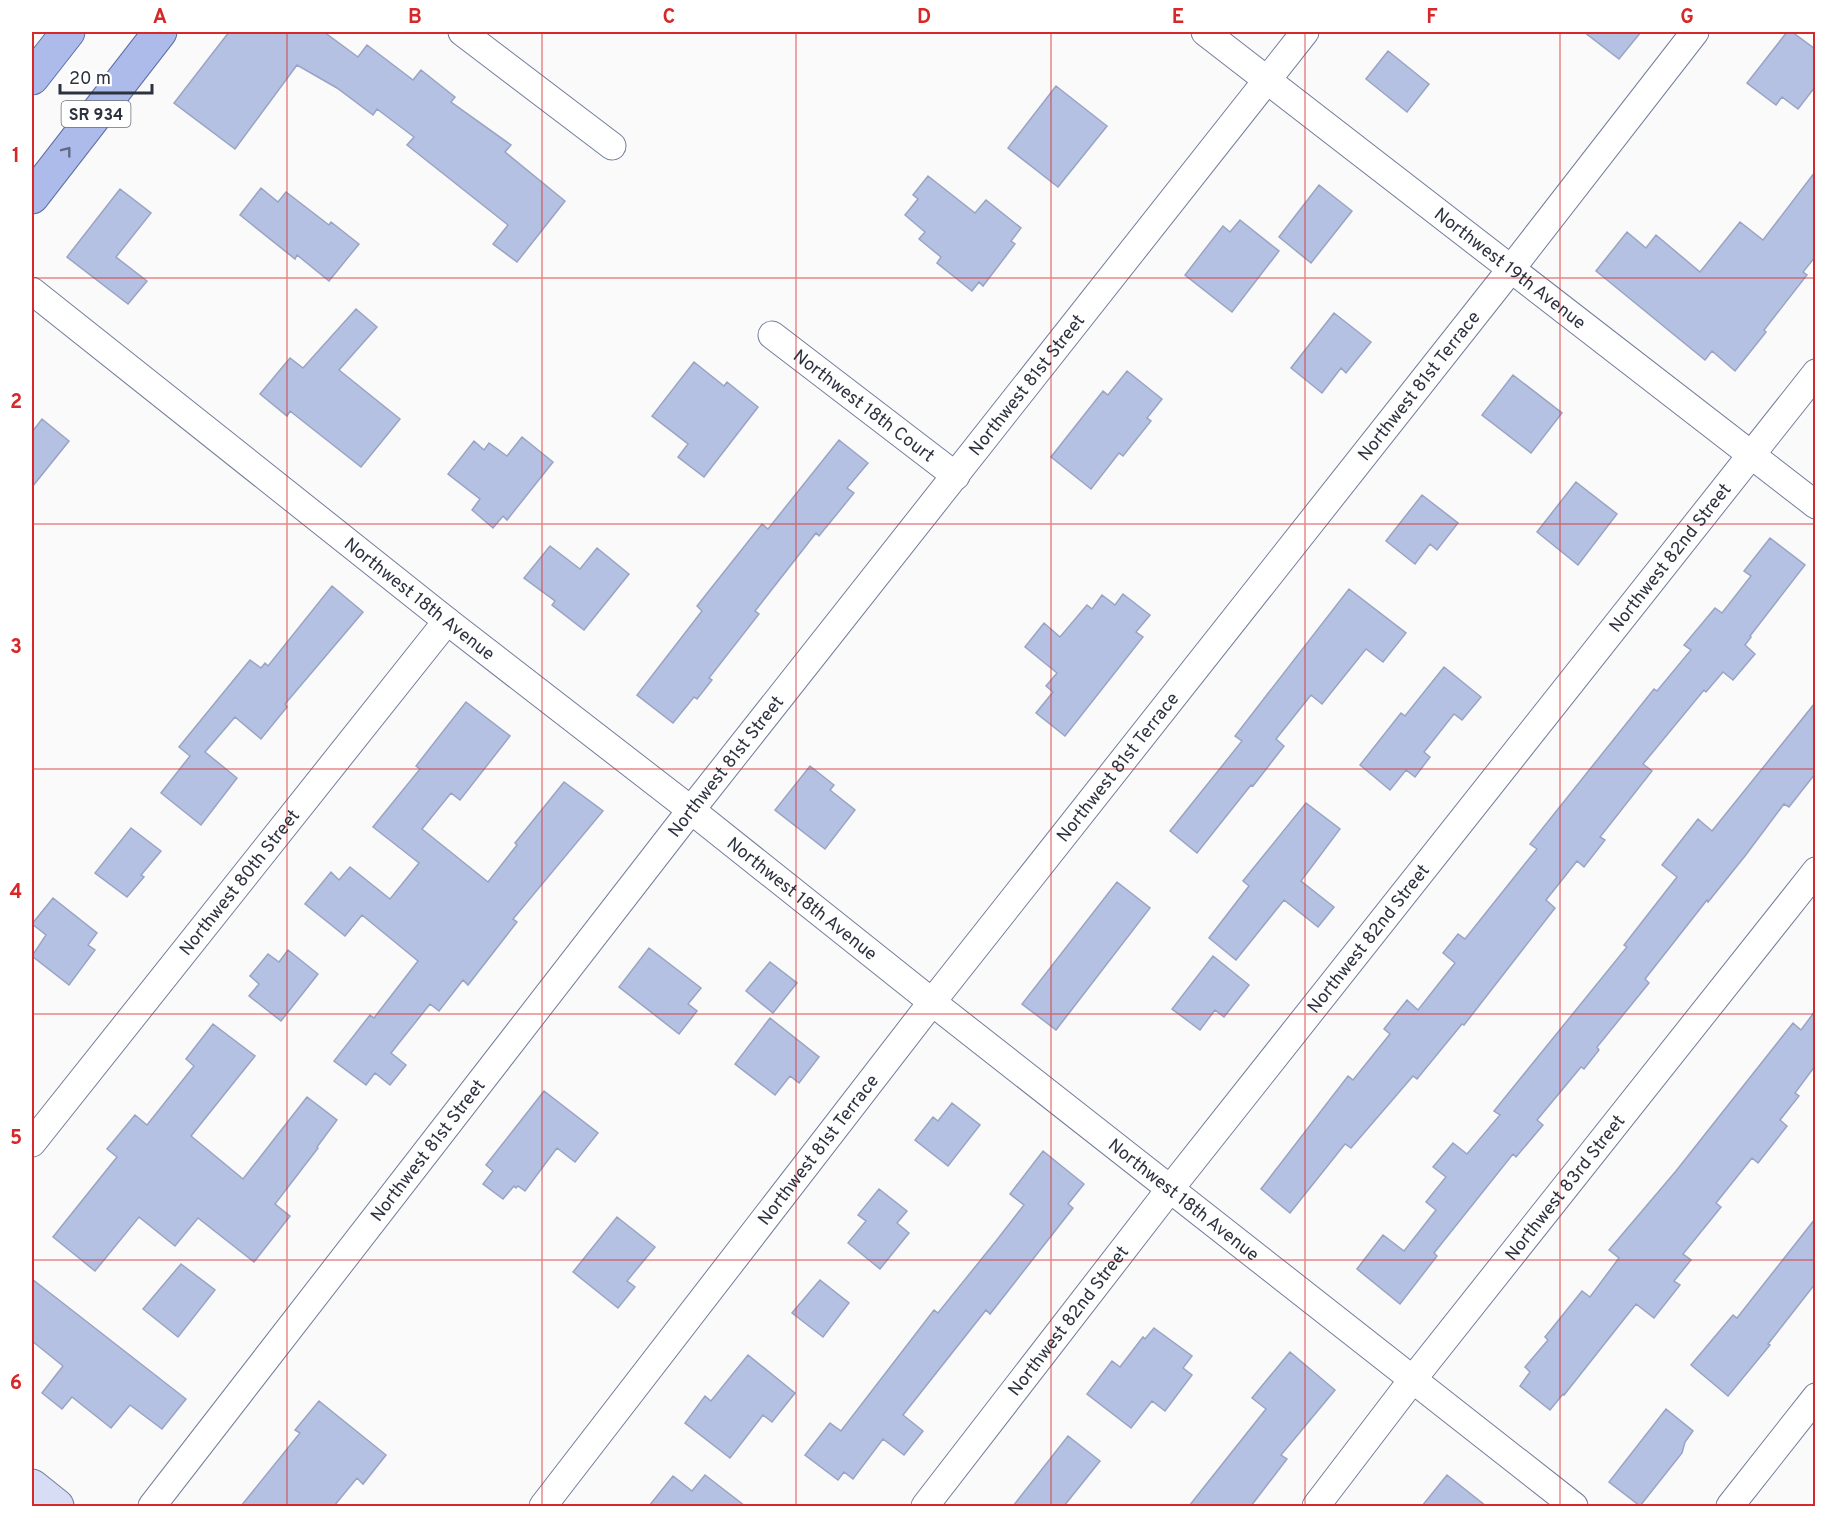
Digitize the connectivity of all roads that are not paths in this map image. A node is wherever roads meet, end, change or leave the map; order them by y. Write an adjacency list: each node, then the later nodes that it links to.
1 (68, 32): 7 (main road)
2 (160, 32): 10 (main road, SR 934, one-way to 2)
3 (462, 32): 9 (street)
4 (1205, 32): 8 (street, Northwest 19th Avenue)
5 (1305, 32): 8 (street, Northwest 81st Street)
6 (1695, 32): 11 (street, Northwest 81st Terrace)
7 (32, 78)
8 (1267, 80): 11 (street, Northwest 19th Avenue); 16 (street, Northwest 81st Street)
9 (612, 146)
10 (32, 197)
11 (1511, 269): 15 (street, Northwest 19th Avenue); 21 (street, Northwest 81st Terrace)
12 (32, 291): 18 (street, Northwest 18th Avenue)
13 (772, 334): 16 (street, Northwest 18th Court)
14 (1815, 373): 15 (street, Northwest 82nd Street)
15 (1752, 454): 17 (street, Northwest 19th Avenue); 23 (street, Northwest 82nd Street)
16 (956, 476): 19 (street, Northwest 81st Street)
17 (1815, 505)
18 (447, 621): 19 (street, Northwest 18th Avenue); 22 (street, Northwest 80th Street)
19 (691, 810): 21 (street, Northwest 18th Avenue); 28 (street, Northwest 81st Street)
20 (1815, 871): 24 (street, Northwest 83rd Street)
21 (932, 1002): 23 (street, Northwest 18th Avenue); 29 (street, Northwest 81st Terrace)
22 (32, 1143)
23 (1170, 1189): 24 (street, Northwest 18th Avenue); 30 (street, Northwest 82nd Street)
24 (1413, 1379): 31 (street, Northwest 83rd Street); 32 (street, Northwest 18th Avenue)
25 (1815, 1397): 33 (street)
26 (32, 1486): 27 (main road)
27 (57, 1506)
28 (152, 1506)
29 (543, 1506)
30 (926, 1506)
31 (1316, 1506)
32 (1574, 1506)
33 (1730, 1506)

